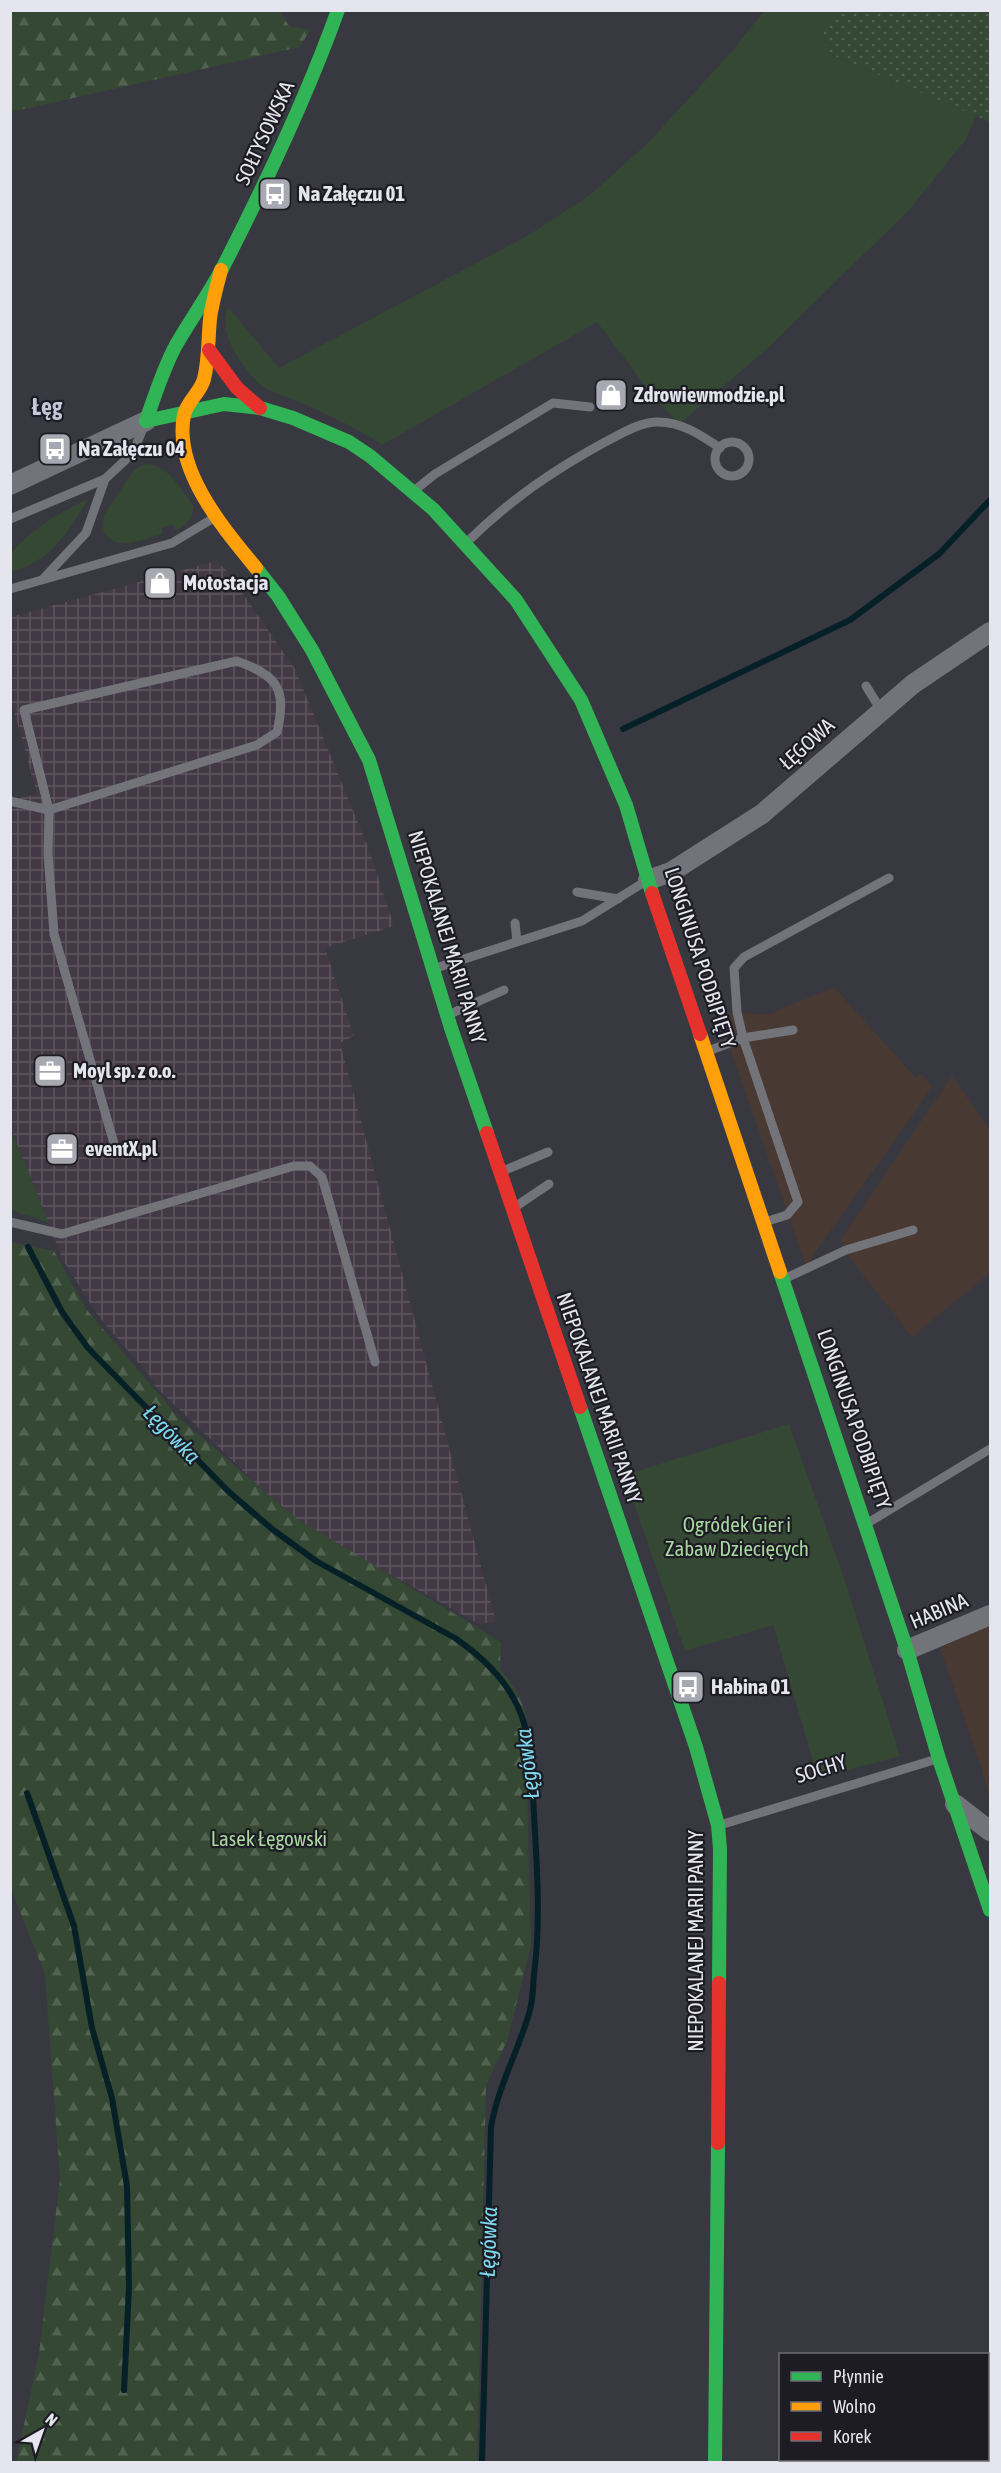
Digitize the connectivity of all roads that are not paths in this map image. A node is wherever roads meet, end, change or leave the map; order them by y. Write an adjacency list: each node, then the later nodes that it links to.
1 (338, 10): 2 (street, SOŁTYSOWSKA)
2 (221, 270): 3 (street, SOŁTYSOWSKA); 7 (street, SOŁTYSOWSKA)
3 (209, 350): 5 (street); 6 (street, SOŁTYSOWSKA)
4 (590, 407): 11 (lane)
5 (260, 408): 6 (street, LONGINUSA PODBIPIĘTY); 11 (street, LONGINUSA PODBIPIĘTY)
6 (185, 411): 7 (street, LONGINUSA PODBIPIĘTY); 12 (street, NIEPOKALANEJ MARII PANNY)
7 (146, 421): 9 (lane); 10 (street, LONGINUSA PODBIPIĘTY)
8 (720, 448): 14 (lane)
9 (105, 479): 13 (lane); 15 (lane)
10 (10, 485)
11 (413, 492): 14 (street, LONGINUSA PODBIPIĘTY)
12 (214, 517): 15 (lane); 28 (street, NIEPOKALANEJ MARII PANNY)
13 (10, 519)
14 (465, 544): 23 (street, LONGINUSA PODBIPIĘTY)
15 (43, 579): 16 (lane)
16 (10, 589)
17 (990, 632): 19 (street, ŁĘGOWA)
18 (866, 686): 19 (lane)
19 (881, 710): 23 (street, ŁĘGOWA)
20 (10, 801): 21 (lane)
21 (49, 810): 21 (lane); 34 (lane)
22 (889, 878): 32 (lane)
23 (648, 880): 25 (lane); 33 (street, LONGINUSA PODBIPIĘTY)
24 (577, 892): 25 (lane)
25 (618, 899): 27 (lane)
26 (515, 923): 27 (lane)
27 (517, 941): 28 (lane)
28 (434, 969): 30 (street, NIEPOKALANEJ MARII PANNY)
29 (504, 990): 30 (lane)
30 (447, 1015): 36 (street, NIEPOKALANEJ MARII PANNY)
31 (794, 1030): 32 (lane)
32 (743, 1038): 33 (lane); 40 (lane)
33 (706, 1052): 40 (street, LONGINUSA PODBIPIĘTY)
34 (115, 1147)
35 (548, 1152): 36 (lane)
36 (501, 1172): 38 (street, NIEPOKALANEJ MARII PANNY)
37 (549, 1184): 38 (lane)
38 (513, 1208): 50 (street, NIEPOKALANEJ MARII PANNY)
39 (10, 1222): 43 (lane)
40 (763, 1222): 42 (street, LONGINUSA PODBIPIĘTY)
41 (913, 1230): 42 (lane)
42 (782, 1280): 45 (street, LONGINUSA PODBIPIĘTY)
43 (375, 1362)
44 (990, 1449): 45 (lane)
45 (864, 1525): 47 (street, LONGINUSA PODBIPIĘTY)
46 (990, 1615): 47 (street, HABINA)
47 (907, 1650): 48 (street, LONGINUSA PODBIPIĘTY)
48 (939, 1759): 49 (street, LONGINUSA PODBIPIĘTY); 50 (lane, SOCHY)
49 (955, 1804): 51 (street); 52 (street, LONGINUSA PODBIPIĘTY)
50 (718, 1825): 53 (street, NIEPOKALANEJ MARII PANNY)
51 (990, 1831)
52 (990, 1910)
53 (715, 2463)

